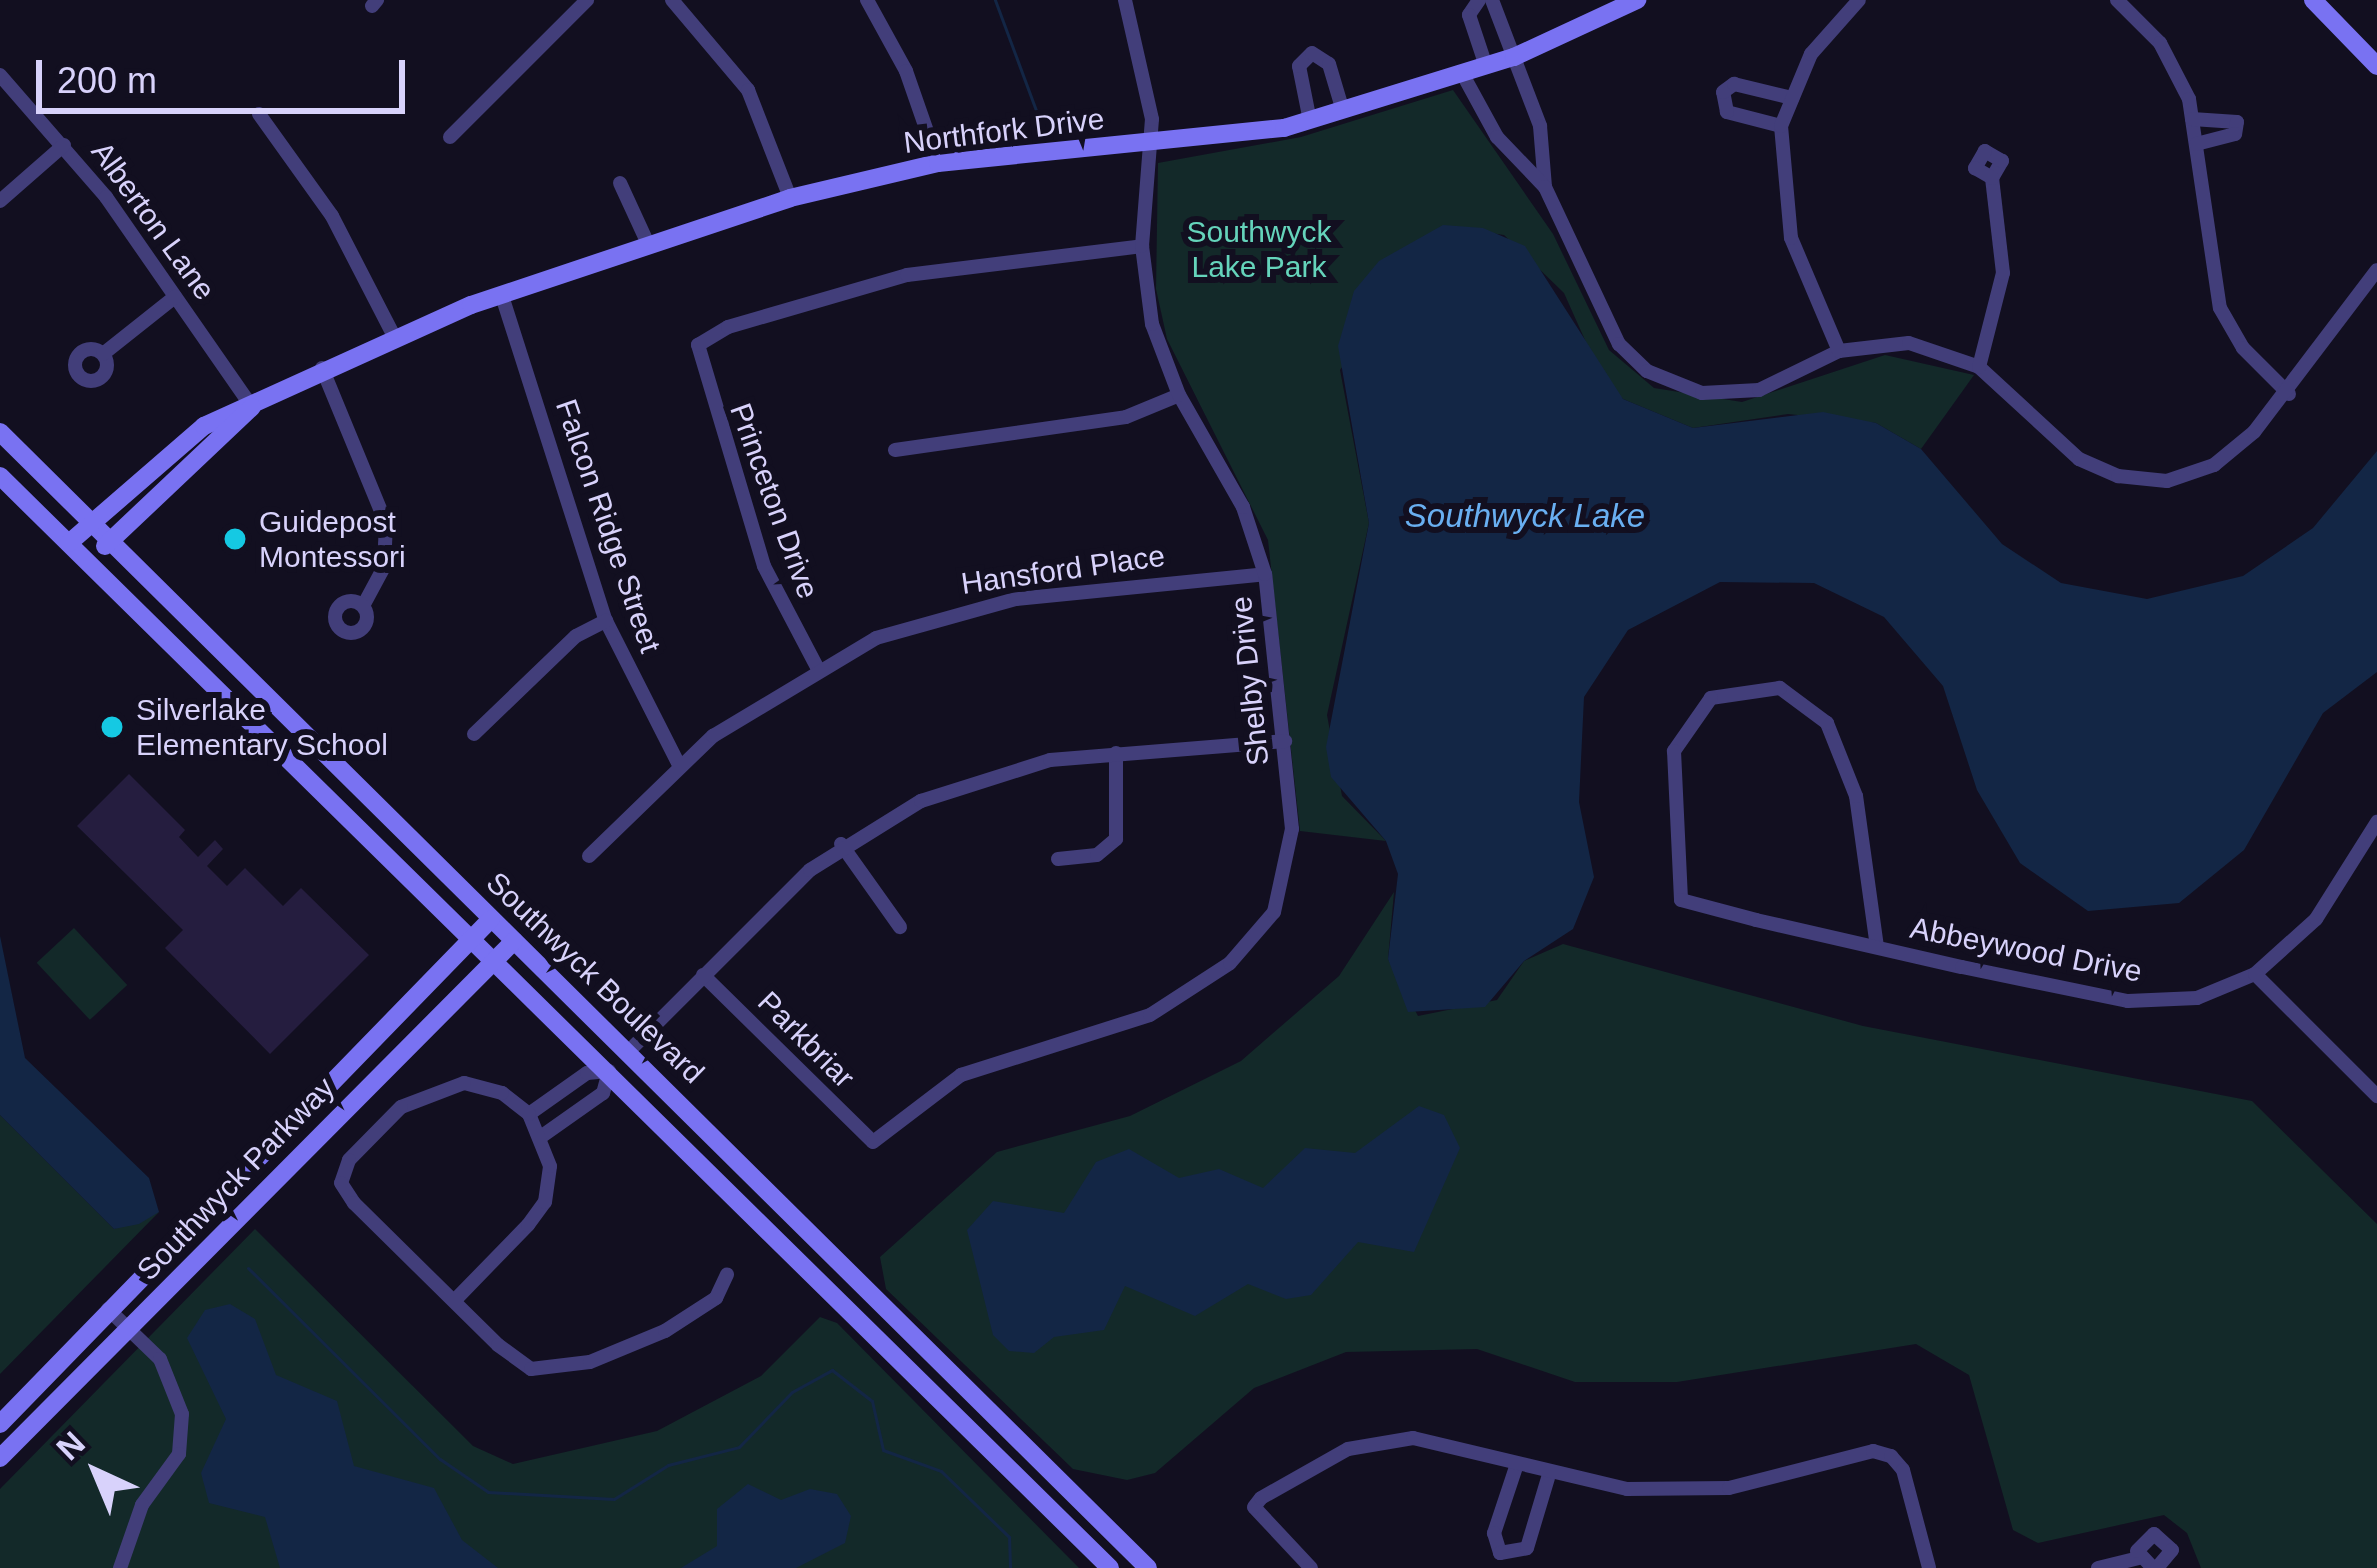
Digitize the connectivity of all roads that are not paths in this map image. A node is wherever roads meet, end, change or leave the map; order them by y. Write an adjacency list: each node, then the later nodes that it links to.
1 (587, 0): 22 (street)
2 (867, 0): 26 (street)
3 (1125, 0): 25 (street, Shelby Drive)
4 (1479, 0): 12 (street)
5 (1492, 0): 11 (street)
6 (1637, 0): 11 (street, Northfork Drive)
7 (1859, 0): 16 (street)
8 (2117, 0): 19 (street)
9 (2314, 0): 13 (street)
10 (683, 4): 30 (street)
11 (1514, 57): 12 (street, Northfork Drive); 29 (street)
12 (1486, 66): 14 (street, Northfork Drive)
13 (2377, 66)
14 (1462, 73): 17 (street, Northfork Drive); 29 (street)
15 (0, 75): 24 (street, Alberton Lane)
16 (1792, 98): 21 (street); 21 (street)
17 (1343, 111): 20 (street, Northfork Drive); 20 (street)
18 (259, 114): 37 (street)
19 (2192, 119): 23 (street); 23 (street)
20 (1310, 121): 25 (street, Northfork Drive)
21 (1781, 126): 38 (street)
22 (449, 137)
23 (2196, 144): 42 (street)
24 (64, 145): 31 (street); 36 (street, Alberton Lane)
25 (1149, 146): 26 (street, Northfork Drive); 33 (street, Shelby Drive)
26 (938, 163): 30 (street, Northfork Drive)
27 (1992, 178): 40 (street)
28 (620, 183): 32 (street)
29 (1545, 188): 38 (street)
30 (790, 198): 32 (street, Northfork Drive)
31 (0, 201)
32 (649, 246): 35 (street, Northfork Drive)
33 (1142, 246): 43 (street, Shelby Drive); 55 (street, Princeton Drive)
34 (2377, 271): 42 (street)
35 (502, 296): 37 (street, Northfork Drive); 54 (street, Falcon Ridge Street)
36 (175, 297): 39 (street); 44 (street, Alberton Lane)
37 (393, 334): 41 (street, Northfork Drive)
38 (1839, 351): 40 (street)
39 (103, 354)
40 (1979, 367): 42 (street)
41 (322, 368): 44 (street, Northfork Drive); 53 (street)
42 (2289, 394)
43 (1179, 395): 46 (street); 52 (street, Shelby Drive)
44 (253, 407): 48 (street, Northfork Drive); 49 (street, Northfork Drive)
45 (0, 432): 48 (street, Southwyck Boulevard)
46 (895, 450)
47 (0, 476): 50 (street, Southwyck Boulevard)
48 (91, 522): 49 (street, Southwyck Boulevard); 50 (street, Northfork Drive)
49 (110, 542): 51 (street, Northfork Drive); 56 (street, Southwyck Boulevard)
50 (69, 543): 51 (street, Southwyck Boulevard)
51 (88, 562): 57 (street, Southwyck Boulevard)
52 (1265, 574): 55 (street, Hansford Place); 59 (street, Shelby Drive)
53 (363, 606)
54 (606, 621): 58 (street); 61 (street, Falcon Ridge Street)
55 (818, 669): 61 (street, Hansford Place)
56 (248, 679): 57 (street); 62 (street, Southwyck Boulevard)
57 (227, 699): 63 (street, Southwyck Boulevard)
58 (474, 734)
59 (1286, 742): 60 (street); 84 (street, Shelby Drive)
60 (1116, 753): 65 (street); 67 (street)
61 (679, 766): 66 (street, Hansford Place)
62 (364, 792): 63 (street); 68 (street, Southwyck Boulevard)
63 (340, 815): 71 (street, Southwyck Boulevard)
64 (2377, 822): 74 (street, Abbeywood Drive)
65 (841, 844): 69 (street); 75 (street)
66 (589, 856)
67 (1058, 859)
68 (491, 919): 70 (street, Southwyck Boulevard); 71 (street, Southwyck Parkway)
69 (900, 927)
70 (514, 940): 73 (street, Southwyck Parkway); 76 (street, Southwyck Boulevard)
71 (469, 941): 73 (street, Southwyck Boulevard); 82 (street, Southwyck Parkway)
72 (1877, 947): 72 (street, Abbeywood Drive); 74 (street, Abbeywood Drive)
73 (491, 963): 77 (street, Southwyck Boulevard); 85 (street, Southwyck Parkway)
74 (2254, 974): 79 (street)
75 (703, 975): 76 (street); 84 (street, Parkbriar)
76 (628, 1052): 77 (street); 90 (street, Southwyck Boulevard)
77 (609, 1071): 78 (street); 80 (street); 91 (street, Southwyck Boulevard)
78 (562, 1091): 80 (street); 81 (street)
79 (2377, 1096)
80 (582, 1113): 83 (street)
81 (530, 1114): 83 (street); 87 (street)
82 (288, 1124): 85 (street); 88 (street, Southwyck Parkway)
83 (542, 1136): 87 (street)
84 (873, 1142)
85 (310, 1146): 89 (street, Southwyck Parkway)
86 (727, 1274): 87 (street)
87 (456, 1299)
88 (108, 1309): 89 (street); 92 (street, Southwyck Parkway)
89 (130, 1330): 93 (street, Southwyck Parkway); 97 (street)
90 (909, 1331): 91 (street); 99 (street, Southwyck Boulevard)
91 (890, 1350): 98 (street, Southwyck Boulevard)
92 (0, 1424)
93 (0, 1458)
94 (1516, 1468): 95 (street); 95 (street); 100 (street)
95 (1548, 1478): 101 (street)
96 (2139, 1558): 102 (street); 103 (street); 103 (street)
97 (119, 1568)
98 (1110, 1568)
99 (1148, 1568)
100 (1311, 1568)
101 (1929, 1568)
102 (2098, 1568)
103 (2155, 1568)

